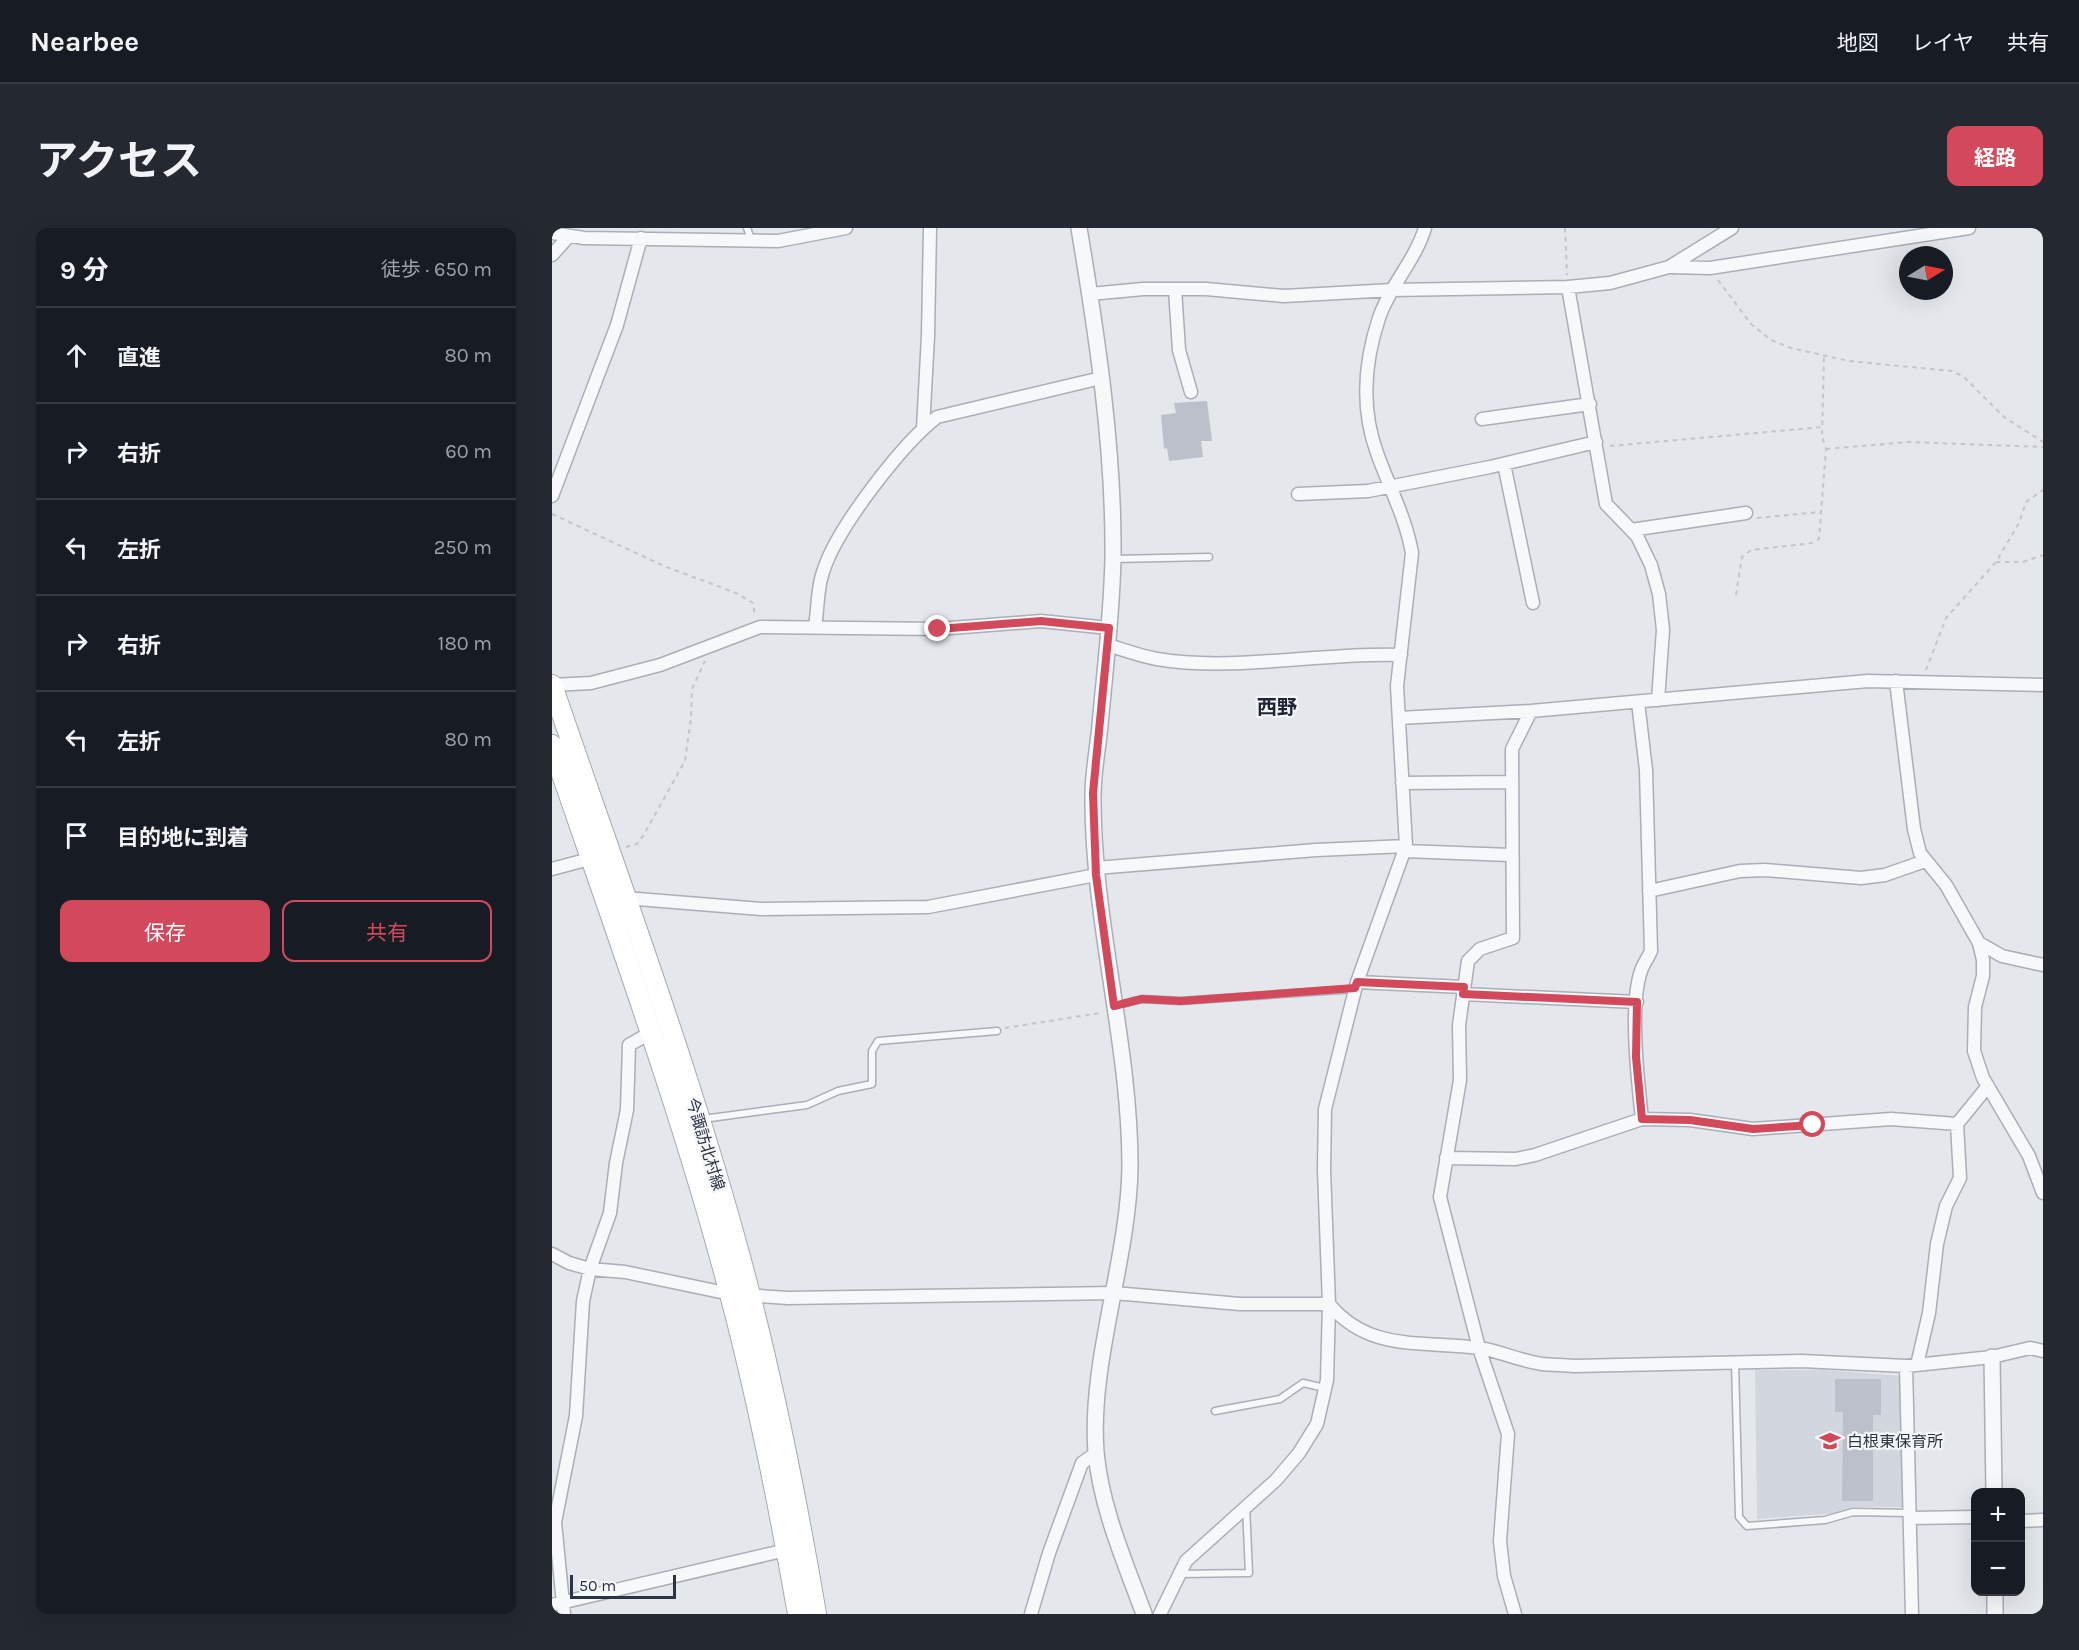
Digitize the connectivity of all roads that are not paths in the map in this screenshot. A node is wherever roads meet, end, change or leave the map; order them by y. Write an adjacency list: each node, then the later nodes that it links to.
1 (846, 228): 8 (street)
2 (930, 228): 21 (street)
3 (1079, 228): 16 (street)
4 (1425, 228): 15 (street)
5 (1732, 228): 12 (street)
6 (1969, 228): 12 (street)
7 (552, 233): 9 (street)
8 (749, 234): 10 (street)
9 (569, 236): 10 (street); 11 (street)
10 (641, 238): 26 (street)
11 (552, 255)
12 (1669, 267): 13 (street)
13 (1568, 287): 15 (street); 19 (street)
14 (1175, 289): 15 (street); 16 (street); 18 (street)
15 (1392, 290): 24 (street)
16 (1090, 294): 17 (street)
17 (1101, 378): 21 (street); 30 (street)
18 (1191, 392)
19 (1590, 404): 20 (street); 22 (street)
20 (1482, 418)
21 (923, 428): 32 (street)
22 (1597, 444): 23 (street); 28 (street)
23 (1504, 464): 24 (street); 31 (street)
24 (1390, 486): 25 (street); 35 (street)
25 (1298, 495)
26 (552, 496)
27 (1746, 513): 28 (street)
28 (1631, 530): 39 (street)
29 (1209, 556): 30 (lane)
30 (1113, 559): 33 (street)
31 (1533, 603)
32 (815, 627): 33 (street); 38 (street)
33 (1109, 628): 34 (street)
34 (1108, 645): 35 (street); 51 (street)
35 (1401, 655): 42 (street)
36 (1896, 681): 37 (street); 39 (street); 49 (street)
37 (2043, 684)
38 (552, 685): 48 (main road, 今諏訪北村線)
39 (1658, 700): 40 (street)
40 (1638, 702): 41 (street); 52 (street)
41 (1531, 711): 42 (street); 44 (street)
42 (1399, 718): 45 (street)
43 (552, 745): 48 (main road, 今諏訪北村線)
44 (1512, 782): 45 (street); 47 (street)
45 (1402, 783): 46 (street)
46 (1405, 849): 47 (street); 51 (street); 56 (street)
47 (1511, 855): 57 (street)
48 (600, 856): 50 (street); 53 (main road, 今諏訪北村線); 61 (main road, 今諏訪北村線)
49 (1925, 861): 52 (street); 54 (street)
50 (552, 869)
51 (1096, 872): 53 (street); 59 (street)
52 (1649, 891): 58 (street)
53 (625, 898): 63 (main road, 今諏訪北村線)
54 (1979, 943): 55 (street); 62 (street)
55 (2043, 965)
56 (1356, 985): 57 (street); 59 (lane); 73 (street)
57 (1464, 990): 58 (street); 66 (street)
58 (1637, 1002): 64 (street)
59 (1114, 1008): 70 (street)
60 (997, 1031): 63 (lane)
61 (650, 1033): 69 (street); 71 (main road, 今諏訪北村線)
62 (1988, 1086): 65 (street); 67 (street)
63 (699, 1119): 72 (main road, 今諏訪北村線)
64 (1642, 1119): 65 (street); 66 (street)
65 (1958, 1124): 78 (street)
66 (1446, 1158): 74 (street)
67 (2043, 1193)
68 (552, 1254): 69 (street)
69 (590, 1269): 71 (street); 91 (street)
70 (1114, 1293): 72 (street); 73 (street); 81 (street)
71 (730, 1294): 72 (street); 88 (main road, 今諏訪北村線)
72 (750, 1295): 93 (main road, 今諏訪北村線)
73 (1329, 1304): 74 (street); 79 (street)
74 (1479, 1348): 77 (street); 97 (street)
75 (2043, 1351): 76 (street)
76 (1992, 1357): 78 (street); 82 (street)
77 (1735, 1362): 78 (street); 84 (lane)
78 (1912, 1365): 84 (street)
79 (1325, 1388): 80 (lane); 83 (street)
80 (1215, 1412)
81 (1096, 1452): 94 (street); 95 (street)
82 (1994, 1488)
83 (1246, 1506): 89 (street); 89 (lane)
84 (1910, 1515): 85 (street); 98 (street)
85 (1971, 1517)
86 (2043, 1520): 87 (street)
87 (2025, 1521)
88 (786, 1550): 91 (street); 92 (main road, 今諏訪北村線)
89 (1179, 1574): 96 (street)
90 (1995, 1596): 99 (street)
91 (560, 1608)
92 (798, 1614)
93 (816, 1614)
94 (1031, 1614)
95 (1144, 1614)
96 (1160, 1614)
97 (1515, 1614)
98 (1912, 1614)
99 (1995, 1614)

